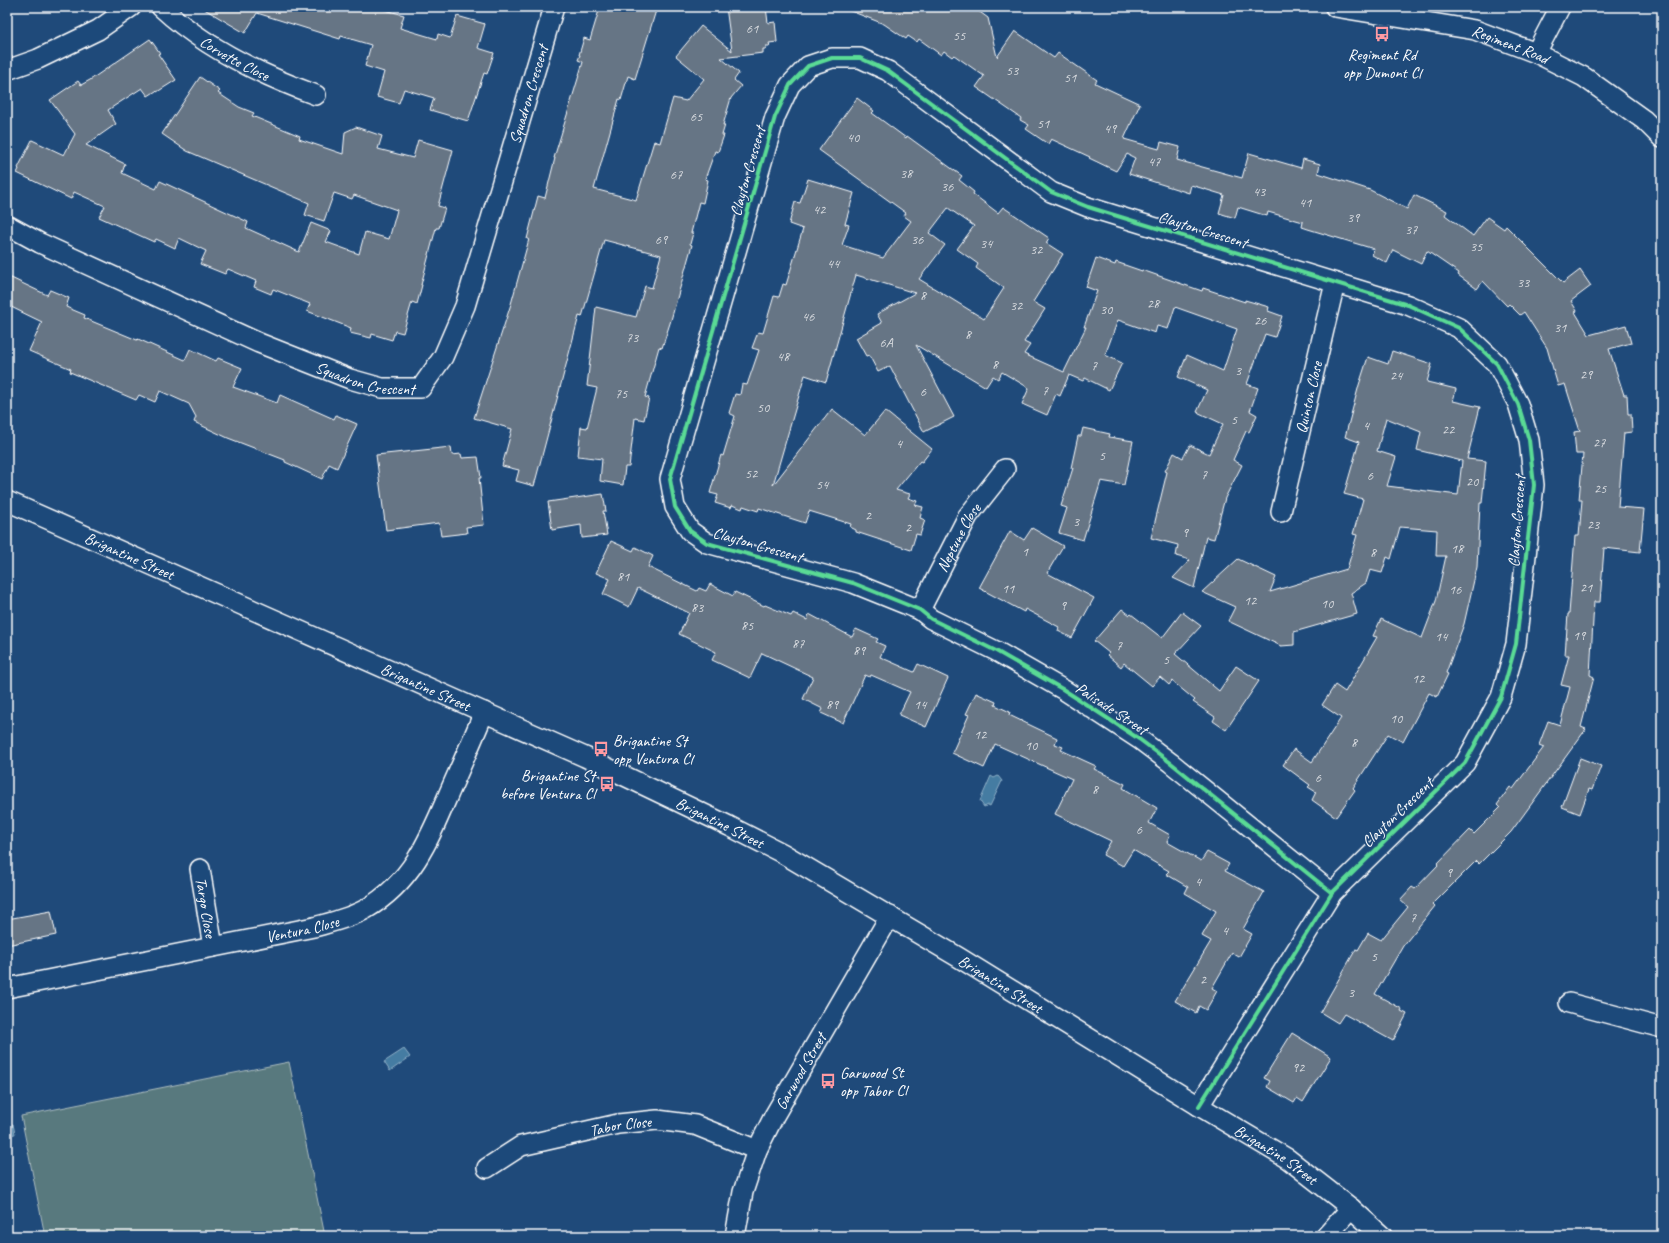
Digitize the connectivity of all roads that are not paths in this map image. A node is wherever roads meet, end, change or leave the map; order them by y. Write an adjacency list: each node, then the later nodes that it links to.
1 (131, 7): 7 (street)
2 (161, 7): 8 (street, Corvette Close)
3 (554, 7): 10 (street, Squadron Crescent)
4 (1335, 7): 6 (street, Regiment Road)
5 (1560, 7): 6 (street)
6 (1536, 53): 9 (street, Regiment Road)
7 (7, 70)
8 (316, 95)
9 (1662, 138)
10 (7, 225)
11 (1335, 283): 14 (street, Quinton Close); 15 (street, Clayton Crescent); 18 (street, Clayton Crescent)
12 (1005, 469): 15 (street, Neptune Close)
13 (7, 501): 16 (street, Brigantine Street)
14 (1281, 512)
15 (920, 610): 18 (street, Palisade Street)
16 (484, 712): 19 (street, Brigantine Street); 20 (street, Ventura Close)
17 (200, 869): 20 (street, Targo Close)
18 (1332, 893): 24 (street, Clayton Crescent)
19 (890, 916): 24 (street, Brigantine Street); 25 (street, Garwood Street)
20 (213, 947): 21 (street, Ventura Close)
21 (7, 988)
22 (1569, 1003): 23 (street)
23 (1662, 1028)
24 (1199, 1106): 27 (street, Brigantine Street)
25 (757, 1150): 26 (street, Tabor Close); 28 (street, Garwood Street)
26 (486, 1168)
27 (1352, 1208): 29 (street); 30 (street, Brigantine Street)
28 (735, 1236)
29 (1326, 1236)
30 (1382, 1236)

